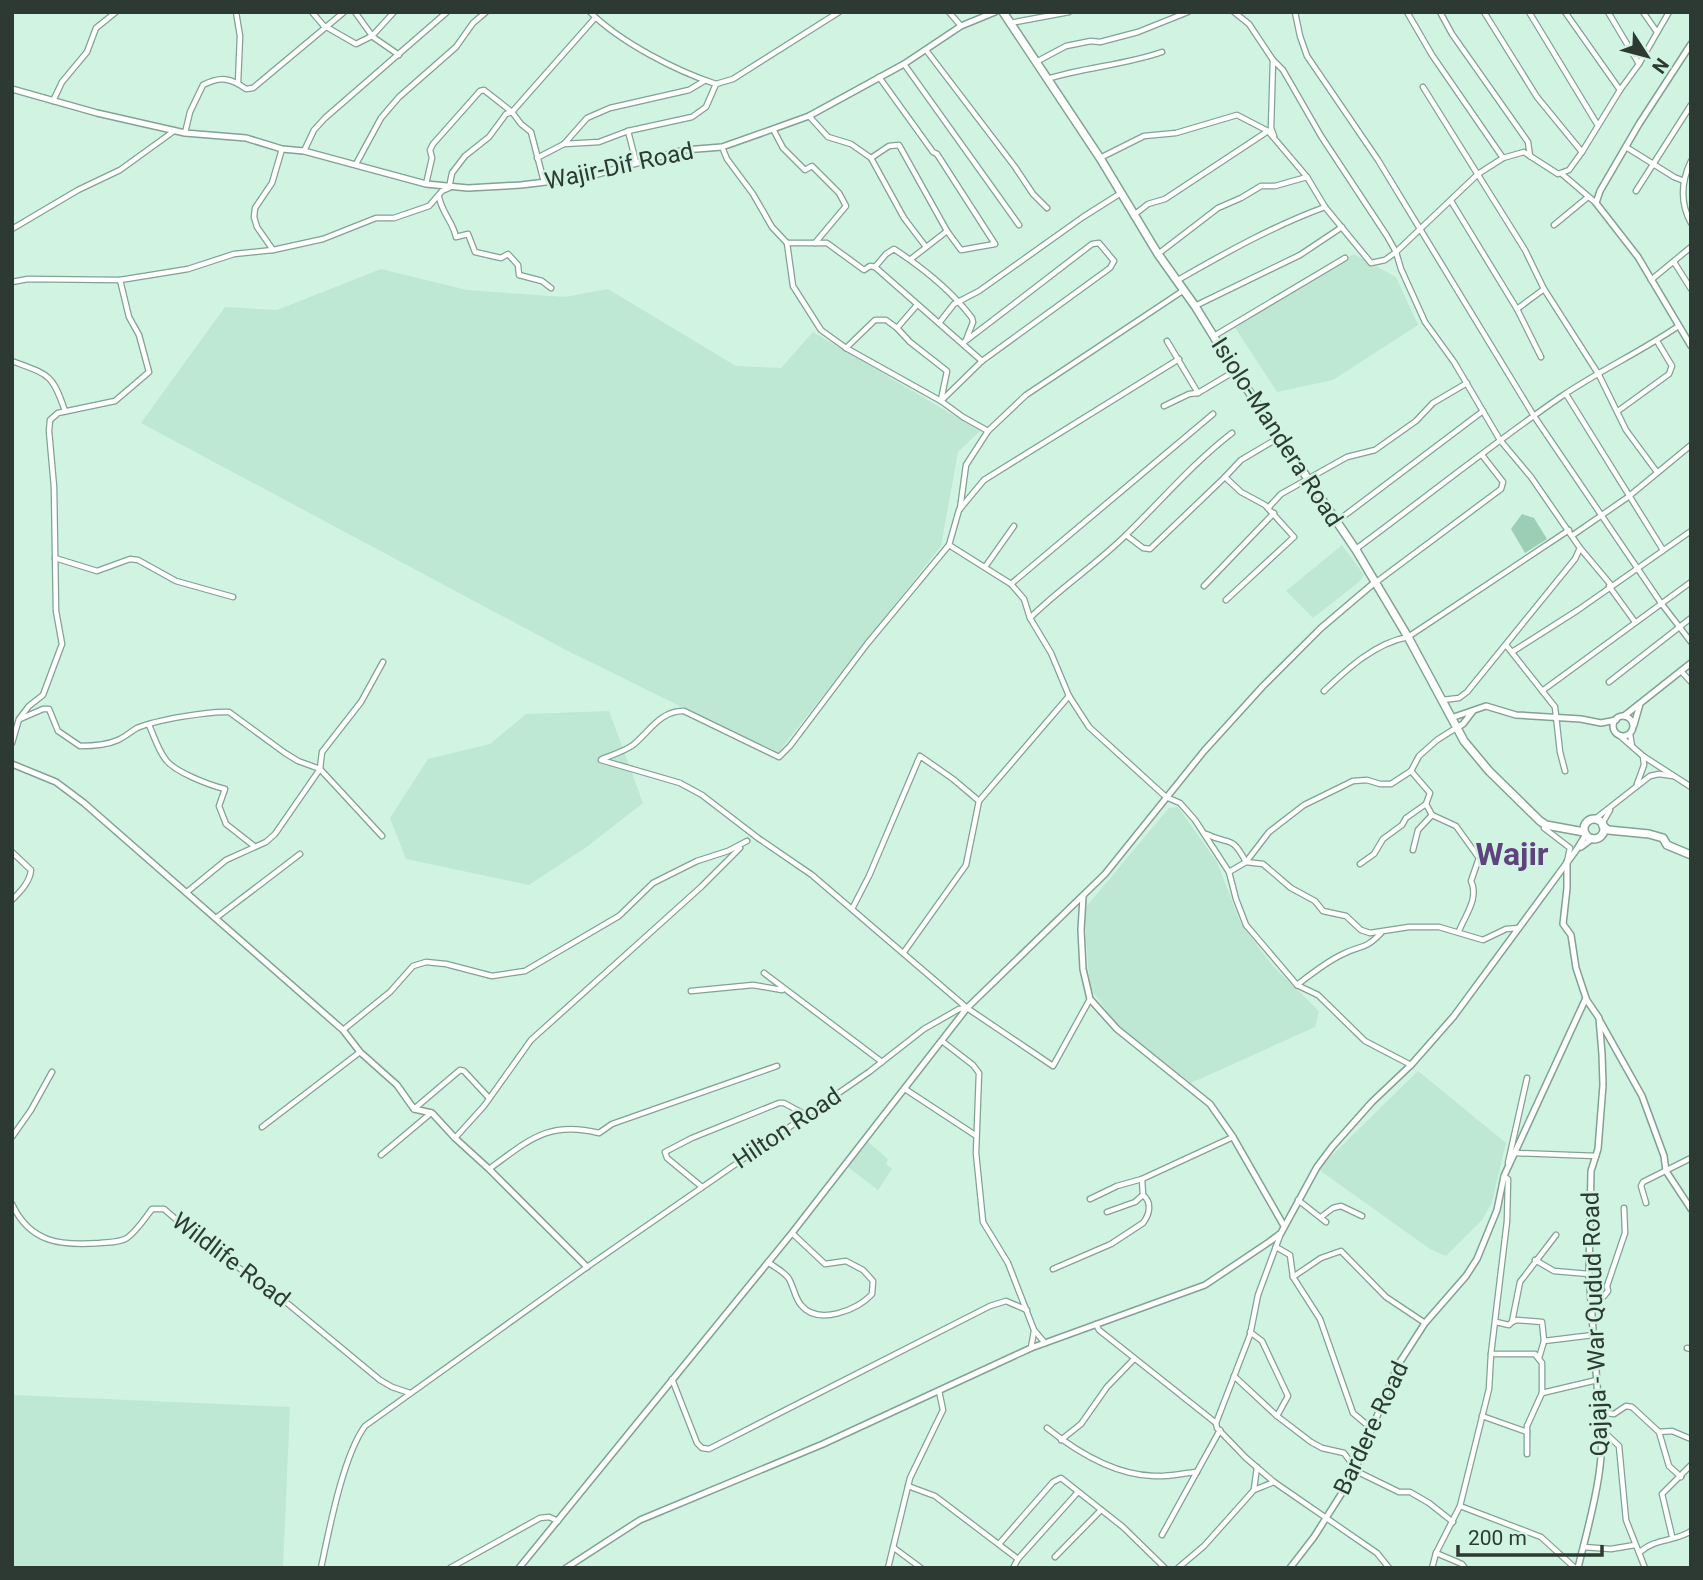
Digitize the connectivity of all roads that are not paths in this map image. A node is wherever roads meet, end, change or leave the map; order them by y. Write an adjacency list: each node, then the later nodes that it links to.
1 (116, 12): 47 (street)
2 (236, 12): 42 (street)
3 (313, 12): 28 (street)
4 (344, 12): 28 (street)
5 (355, 12): 30 (street)
6 (394, 12): 30 (street)
7 (447, 12): 34 (street)
8 (486, 12): 71 (street)
9 (839, 12): 43 (street)
10 (949, 12): 27 (street)
11 (995, 12): 27 (street, Wajir-Dif Road)
12 (1003, 12): 26 (highway, Isiolo-Mandera Road)
13 (1069, 12): 26 (street)
14 (1188, 12): 36 (street)
15 (1234, 12): 35 (street)
16 (1295, 12): 95 (street)
17 (1407, 12): 68 (street)
18 (1440, 12): 64 (street)
19 (1484, 12): 63 (street)
20 (1529, 12): 51 (street)
21 (1565, 12): 46 (street)
22 (1608, 12): 38 (street)
23 (1643, 12): 29 (street)
24 (1669, 12): 29 (street)
25 (593, 14): 40 (street); 49 (street)
26 (1010, 23): 36 (highway, Isiolo-Mandera Road)
27 (961, 26): 32 (street, Wajir-Dif Road)
28 (327, 27): 30 (street); 42 (street)
29 (1657, 33): 38 (street)
30 (372, 36): 34 (street)
31 (1691, 44): 60 (street)
32 (926, 50): 37 (street, Wajir-Dif Road); 87 (street)
33 (1162, 52): 41 (street)
34 (399, 55): 62 (street)
35 (1273, 60): 57 (street); 101 (street)
36 (1035, 62): 41 (highway, Isiolo-Mandera Road)
37 (904, 64): 39 (street, Wajir-Dif Road); 90 (street)
38 (1639, 64): 46 (street)
39 (879, 77): 50 (street, Wajir-Dif Road); 94 (street)
40 (705, 80): 43 (street); 58 (street)
41 (1046, 80): 67 (highway, Isiolo-Mandera Road)
42 (238, 83): 56 (street)
43 (716, 84): 54 (street)
44 (1423, 87): 74 (street)
45 (12, 89): 47 (street, Wajir-Dif Road)
46 (1620, 90): 51 (street)
47 (52, 102): 53 (street, Wajir-Dif Road)
48 (1691, 105): 72 (street)
49 (512, 112): 65 (street); 78 (street); 79 (street)
50 (809, 116): 52 (street, Wajir-Dif Road); 66 (street)
51 (1597, 124): 63 (street)
52 (774, 129): 59 (street, Wajir-Dif Road); 97 (street)
53 (174, 130): 56 (street, Wajir-Dif Road); 93 (street)
54 (628, 131): 58 (street); 70 (street)
55 (1268, 131): 57 (street); 67 (street); 88 (street)
56 (186, 134): 61 (street, Wajir-Dif Road)
57 (1277, 142): 75 (street)
58 (564, 144): 65 (street)
59 (722, 147): 70 (street, Wajir-Dif Road); 96 (street)
60 (1626, 147): 72 (street); 85 (street)
61 (282, 149): 62 (street, Wajir-Dif Road); 100 (street)
62 (304, 152): 71 (street, Wajir-Dif Road)
63 (1582, 152): 73 (street)
64 (1530, 156): 68 (street); 73 (street)
65 (537, 158): 77 (street)
66 (871, 158): 94 (street); 98 (street)
67 (1100, 158): 81 (highway, Isiolo-Mandera Road)
68 (1503, 158): 74 (street)
69 (1691, 161): 76 (street)
70 (636, 162): 77 (street, Wajir-Dif Road)
71 (356, 164): 78 (street, Wajir-Dif Road)
72 (1654, 165): 76 (street); 80 (street)
73 (1562, 173): 83 (street)
74 (1478, 174): 84 (street); 112 (street)
75 (1307, 177): 86 (street); 102 (street)
76 (1684, 181): 89 (street)
77 (544, 182): 79 (street, Wajir-Dif Road)
78 (426, 184): 79 (street, Wajir-Dif Road)
79 (449, 188): 82 (street)
80 (1636, 191)
81 (1121, 193): 88 (highway, Isiolo-Mandera Road); 115 (street)
82 (439, 196): 100 (street); 111 (street)
83 (1588, 197): 85 (street); 91 (street)
84 (1451, 201): 95 (street); 118 (street)
85 (1596, 203): 109 (street)
86 (1325, 207): 92 (street); 108 (street)
87 (1047, 208)
88 (1133, 215): 102 (highway, Isiolo-Mandera Road)
89 (1691, 223)
90 (1019, 225)
91 (1554, 225)
92 (1342, 227): 101 (street); 117 (street)
93 (12, 229)
94 (947, 230): 98 (street)
95 (1421, 230): 101 (street); 143 (street)
96 (787, 243): 97 (street); 127 (street)
97 (815, 243): 106 (street)
98 (926, 247): 104 (street)
99 (1691, 247): 105 (street)
100 (273, 250): 107 (street)
101 (1396, 252): 134 (street)
102 (1158, 254): 108 (highway, Isiolo-Mandera Road)
103 (1345, 258): 122 (street)
104 (911, 259): 106 (street); 115 (street)
105 (1674, 262): 109 (street); 113 (street)
106 (874, 267): 116 (street)
107 (120, 280): 110 (street); 140 (street)
108 (1177, 280): 114 (highway, Isiolo-Mandera Road)
109 (1651, 280): 120 (street)
110 (12, 282)
111 (551, 288)
112 (1544, 289): 118 (street); 133 (street)
113 (1691, 289)
114 (1184, 290): 117 (highway, Isiolo-Mandera Road); 144 (street)
115 (959, 303): 119 (street); 125 (street)
116 (917, 305): 119 (street); 121 (street)
117 (1195, 306): 122 (highway, Isiolo-Mandera Road)
118 (1517, 309): 128 (street)
119 (939, 323): 125 (street)
120 (1677, 327): 124 (street); 126 (street)
121 (897, 328): 127 (street); 137 (street)
122 (1214, 336): 132 (highway, Isiolo-Mandera Road)
123 (1167, 341): 129 (street)
124 (1657, 341): 133 (street); 141 (street)
125 (963, 343): 131 (street); 131 (street)
126 (1691, 346)
127 (846, 348): 137 (street)
128 (1541, 357)
129 (1179, 359): 135 (street); 155 (street)
130 (12, 361): 140 (street)
131 (982, 361): 137 (street)
132 (1235, 371): 135 (street); 146 (highway, Isiolo-Mandera Road)
133 (1599, 374): 136 (street); 141 (street)
134 (1467, 383): 139 (street); 152 (street)
135 (1198, 393): 138 (street)
136 (1566, 394): 143 (street); 153 (street)
137 (941, 401): 144 (street)
138 (1164, 406)
139 (1483, 410): 147 (street); 158 (street)
140 (65, 411): 167 (street)
141 (1618, 411): 150 (street)
142 (1213, 414): 172 (street)
143 (1534, 416): 147 (street); 157 (street)
144 (988, 431): 155 (street)
145 (1232, 433): 162 (street)
146 (1280, 436): 151 (street); 152 (highway, Isiolo-Mandera Road)
147 (1500, 440): 149 (street); 161 (street)
148 (1691, 445): 150 (street)
149 (1482, 456): 165 (street); 171 (street)
150 (1657, 472): 153 (street)
151 (1225, 477): 154 (street); 162 (street)
152 (1310, 480): 154 (street); 158 (highway, Isiolo-Mandera Road)
153 (1628, 497): 157 (street); 166 (street)
154 (1268, 508): 156 (street)
155 (959, 510): 163 (street)
156 (1274, 513): 173 (street); 176 (street)
157 (1602, 514): 161 (street); 169 (street)
158 (1336, 522): 165 (highway, Isiolo-Mandera Road)
159 (1014, 526): 168 (street)
160 (1691, 531): 166 (street)
161 (1571, 533): 164 (street); 182 (street)
162 (1126, 535): 178 (street)
163 (948, 545): 168 (street); 229 (street)
164 (1580, 548): 174 (street); 184 (street)
165 (1356, 550): 171 (highway, Isiolo-Mandera Road)
166 (1662, 550): 169 (street)
167 (55, 558): 175 (street); 200 (street)
168 (985, 567): 172 (street)
169 (1638, 568): 174 (street); 177 (street)
170 (1691, 582): 177 (street)
171 (1374, 583): 182 (highway, Isiolo-Mandera Road); 218 (street)
172 (1011, 584): 178 (street)
173 (1204, 586)
174 (1610, 586): 180 (street); 185 (street)
175 (233, 597)
176 (1226, 600)
177 (1661, 603): 180 (street); 181 (street)
178 (1030, 618): 193 (street)
179 (1691, 618): 181 (street)
180 (1635, 622): 192 (street)
181 (1679, 627): 183 (street); 189 (street)
182 (1408, 637): 191 (street); 194 (highway, Isiolo-Mandera Road)
183 (1691, 642)
184 (1506, 645): 185 (street); 194 (street)
185 (1512, 652): 192 (street)
186 (383, 662): 212 (street)
187 (1691, 663): 188 (street)
188 (1681, 671): 190 (street); 195 (street)
189 (1609, 682)
190 (1691, 682)
191 (1324, 691)
192 (1542, 691): 198 (street)
193 (1069, 696): 218 (street); 219 (street)
194 (1442, 700): 199 (highway, Isiolo-Mandera Road)
195 (1640, 704): 197 (street); 204 (street)
196 (1473, 711): 198 (street); 199 (street); 205 (street)
197 (1624, 716): 201 (street); 204 (street)
198 (1557, 717): 202 (street); 214 (street)
199 (1451, 718): 205 (highway, Isiolo-Mandera Road)
200 (19, 719): 203 (street); 208 (street)
201 (1616, 720): 202 (street); 206 (street)
202 (1601, 723): 206 (street)
203 (149, 724): 212 (street); 231 (street)
204 (1633, 726): 207 (street)
205 (1456, 728): 213 (street); 223 (highway, Isiolo-Mandera Road)
206 (1616, 733): 207 (street); 209 (street)
207 (1630, 734): 209 (street)
208 (12, 743)
209 (1632, 746): 210 (street)
210 (1643, 756): 215 (street); 217 (street)
211 (12, 764): 240 (street)
212 (320, 769): 228 (street); 231 (street)
213 (1411, 771): 220 (street); 236 (street)
214 (1565, 771)
215 (1673, 776): 216 (street); 217 (street)
216 (1690, 784)
217 (1637, 785): 222 (street)
218 (1166, 797): 226 (street); 241 (street)
219 (979, 801): 243 (street); 248 (street)
220 (1426, 804): 221 (street); 238 (street)
221 (1432, 815): 232 (street); 247 (street)
222 (1597, 823): 224 (highway); 225 (highway); 227 (highway); 227 (highway)
223 (1546, 825): 224 (highway); 237 (street)
224 (1568, 828): 227 (highway)
225 (1620, 831): 227 (highway); 235 (highway)
226 (1204, 833): 236 (street); 239 (street)
227 (1591, 835): 237 (street)
228 (382, 836)
229 (758, 838): 230 (street); 243 (street)
230 (747, 841): 257 (street); 266 (street)
231 (254, 846): 240 (street)
232 (1413, 850)
233 (12, 852): 242 (street)
234 (300, 854): 244 (street)
235 (1691, 855)
236 (1246, 862): 239 (street); 246 (street)
237 (1567, 862): 245 (street); 253 (street, Qajaja - War Qudud Road)
238 (1360, 863)
239 (1229, 872): 250 (street)
240 (187, 892): 244 (street)
241 (1083, 897): 254 (street); 255 (street)
242 (12, 900)
243 (852, 909): 248 (street)
244 (216, 918): 257 (street)
245 (1520, 927): 247 (street); 261 (street)
246 (1382, 932): 247 (street); 250 (street)
247 (1459, 932)
248 (904, 952): 255 (street)
249 (764, 973): 252 (street)
250 (1297, 985): 261 (street)
251 (691, 991): 252 (street)
252 (789, 993): 260 (street)
253 (1586, 998): 256 (street, Qajaja - War Qudud Road); 275 (street, Bardere Road)
254 (1090, 999): 255 (street); 273 (street)
255 (967, 1008): 258 (street); 260 (street, Hilton Road)
256 (1598, 1018): 277 (street, Qajaja - War Qudud Road); 280 (street)
257 (343, 1030): 259 (street)
258 (942, 1041): 265 (street); 271 (street)
259 (360, 1052): 267 (street); 270 (street)
260 (882, 1062): 269 (street, Hilton Road)
261 (1411, 1065): 286 (street)
262 (777, 1066): 279 (street)
263 (52, 1072): 272 (street)
264 (1527, 1078): 281 (street)
265 (905, 1089): 271 (street); 296 (street)
266 (489, 1098): 267 (street); 274 (street)
267 (414, 1109): 268 (street)
268 (432, 1113): 274 (street); 276 (street)
269 (806, 1115): 283 (street, Hilton Road); 283 (street)
270 (262, 1127)
271 (976, 1135): 306 (street)
272 (12, 1137)
273 (1233, 1137): 282 (street); 295 (street)
274 (454, 1138): 279 (street)
275 (1515, 1153): 277 (street); 281 (street, Bardere Road)
276 (381, 1155)
277 (1596, 1156): 303 (street, Qajaja - War Qudud Road)
278 (1691, 1158): 280 (street)
279 (489, 1169): 301 (street)
280 (1666, 1171): 287 (street); 290 (street)
281 (1504, 1176): 307 (street); 310 (street, Bardere Road)
282 (1142, 1180): 284 (street); 285 (street)
283 (702, 1187): 301 (street, Hilton Road)
284 (1143, 1195): 291 (street); 302 (street)
285 (1090, 1199)
286 (1298, 1200): 293 (street); 295 (street)
287 (1646, 1203)
288 (12, 1204): 324 (street, Wildlife Road)
289 (1623, 1208): 305 (street)
290 (1691, 1209)
291 (1107, 1212)
292 (1362, 1216): 293 (street)
293 (1321, 1217): 294 (street)
294 (1326, 1222)
295 (1282, 1229): 298 (street); 309 (street)
296 (792, 1233): 300 (street); 300 (street)
297 (1556, 1234): 299 (street)
298 (1276, 1247): 304 (street); 312 (street)
299 (1535, 1260): 303 (street); 308 (street)
300 (768, 1262): 321 (street)
301 (587, 1267): 324 (street, Hilton Road)
302 (1053, 1269)
303 (1589, 1274): 305 (street, Qajaja - War Qudud Road)
304 (1293, 1277): 310 (street); 331 (street)
305 (1591, 1299): 313 (street, Qajaja - War Qudud Road)
306 (1027, 1311): 311 (street); 321 (street)
307 (1496, 1322): 308 (street); 317 (street)
308 (1511, 1322): 314 (street)
309 (1095, 1323): 315 (street); 319 (street)
310 (1425, 1323): 331 (street, Bardere Road)
311 (1034, 1330): 315 (street); 316 (street)
312 (1250, 1332): 320 (street); 327 (street)
313 (1594, 1335): 314 (street); 322 (street, Qajaja - War Qudud Road)
314 (1544, 1341): 318 (street)
315 (1045, 1343): 316 (street)
316 (1031, 1348): 323 (street)
317 (1491, 1354): 318 (street); 328 (street)
318 (1539, 1358): 325 (street)
319 (1134, 1359): 329 (street); 337 (street)
320 (1234, 1376): 327 (street); 329 (street)
321 (672, 1379): 351 (street)
322 (1597, 1380): 325 (street); 326 (street, Qajaja - War Qudud Road)
323 (939, 1391): 345 (street); 367 (street)
324 (411, 1393): 364 (street, Hilton Road)
325 (1542, 1393): 334 (street)
326 (1599, 1412): 333 (street, Qajaja - War Qudud Road); 335 (street)
327 (1277, 1416): 341 (street)
328 (1482, 1416): 334 (street); 348 (street)
329 (1216, 1423): 332 (street)
330 (1047, 1428): 337 (street)
331 (1372, 1429): 341 (street, Bardere Road)
332 (1220, 1430): 340 (street); 342 (street)
333 (1603, 1431): 357 (street); 358 (street, Qajaja - War Qudud Road)
334 (1527, 1432): 338 (street)
335 (1659, 1432): 336 (street); 343 (street)
336 (1691, 1439)
337 (1061, 1440): 342 (street)
338 (1527, 1454)
339 (1691, 1465): 343 (street)
340 (1256, 1468): 344 (street); 346 (street)
341 (1355, 1469): 350 (street, Bardere Road); 352 (street)
342 (1197, 1472): 354 (street)
343 (1681, 1477): 355 (street)
344 (1275, 1482): 346 (street); 350 (street)
345 (908, 1486): 356 (street); 359 (street)
346 (1254, 1490): 372 (street)
347 (1078, 1492): 349 (street); 356 (street); 363 (street)
348 (1460, 1506): 352 (street); 377 (street)
349 (1101, 1510): 362 (street); 371 (street)
350 (1327, 1519): 373 (street, Bardere Road); 374 (street)
351 (558, 1521): 365 (street); 366 (street)
352 (1452, 1521): 361 (street)
353 (1691, 1531): 355 (street)
354 (1162, 1535)
355 (1672, 1536): 360 (street)
356 (999, 1544): 363 (street)
357 (1636, 1545): 358 (street); 360 (street)
358 (1583, 1547): 377 (street, Qajaja - War Qudud Road)
359 (894, 1548): 368 (street); 369 (street)
360 (1640, 1552): 378 (street)
361 (1436, 1553): 375 (street); 376 (street)
362 (1055, 1557)
363 (1018, 1559): 370 (street)
364 (321, 1568)
365 (450, 1568)
366 (519, 1568)
367 (566, 1568)
368 (888, 1568)
369 (921, 1568)
370 (1013, 1568)
371 (1165, 1568)
372 (1178, 1568)
373 (1290, 1568)
374 (1389, 1568)
375 (1432, 1568)
376 (1465, 1568)
377 (1577, 1568)
378 (1644, 1568)

